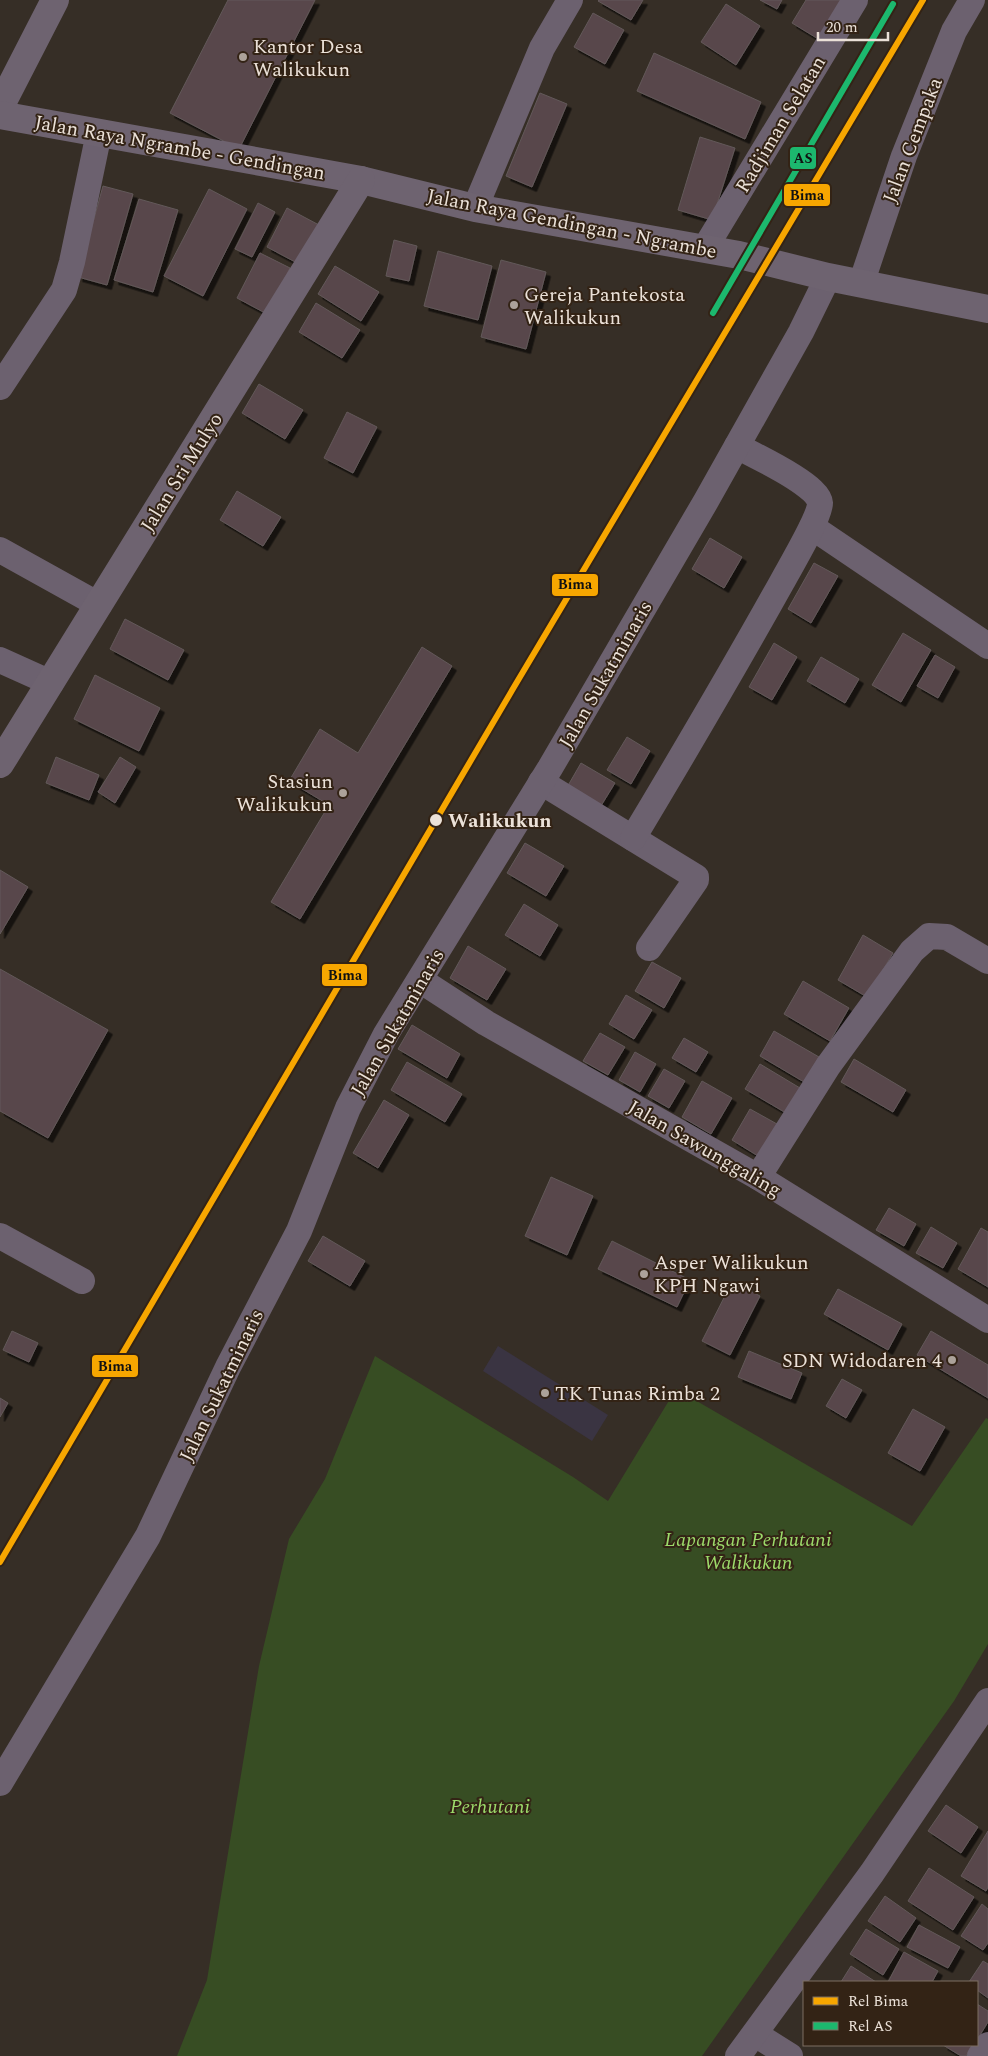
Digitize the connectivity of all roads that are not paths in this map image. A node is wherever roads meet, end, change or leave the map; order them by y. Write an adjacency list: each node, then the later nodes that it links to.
1 (55, 0): 5 (main road)
2 (570, 0): 9 (street)
3 (855, 0): 10 (street, Radjiman Selatan)
4 (972, 0): 12 (street, Jalan Cempaka)
5 (0, 107)
6 (0, 115): 7 (main road, Jalan Raya Ngrambe - Gendingan)
7 (99, 133): 8 (main road, Jalan Raya Ngrambe - Gendingan); 14 (street)
8 (361, 180): 9 (main road, Jalan Raya Gendingan - Ngrambe); 18 (main road, Jalan Sri Mulyo)
9 (475, 208): 10 (main road, Jalan Raya Gendingan - Ngrambe)
10 (705, 248): 11 (main road, Jalan Raya Gendingan - Ngrambe)
11 (828, 277): 12 (main road, Jalan Raya Gendingan - Ngrambe); 15 (street, Jalan Sukatminaris)
12 (860, 284): 13 (main road, Jalan Raya Gendingan - Ngrambe)
13 (988, 309)
14 (0, 387)
15 (737, 446): 16 (street); 23 (street, Jalan Sukatminaris)
16 (812, 527): 19 (street); 24 (street)
17 (0, 550): 18 (street)
18 (100, 605): 21 (main road, Jalan Sri Mulyo)
19 (988, 646)
20 (0, 660): 21 (street)
21 (51, 683): 22 (main road, Jalan Sri Mulyo)
22 (0, 764)
23 (541, 782): 24 (street); 27 (street, Jalan Sukatminaris)
24 (633, 838): 25 (street)
25 (649, 948)
26 (988, 961): 28 (street)
27 (420, 980): 28 (street, Jalan Sawunggaling); 33 (street, Jalan Sukatminaris)
28 (758, 1178): 31 (street, Jalan Sawunggaling)
29 (0, 1236): 30 (street)
30 (82, 1281)
31 (988, 1320)
32 (988, 1701): 34 (street)
33 (0, 1783)
34 (755, 2034): 36 (street); 37 (street)
35 (988, 2044): 38 (street)
36 (738, 2056)
37 (790, 2056)
38 (980, 2056)

